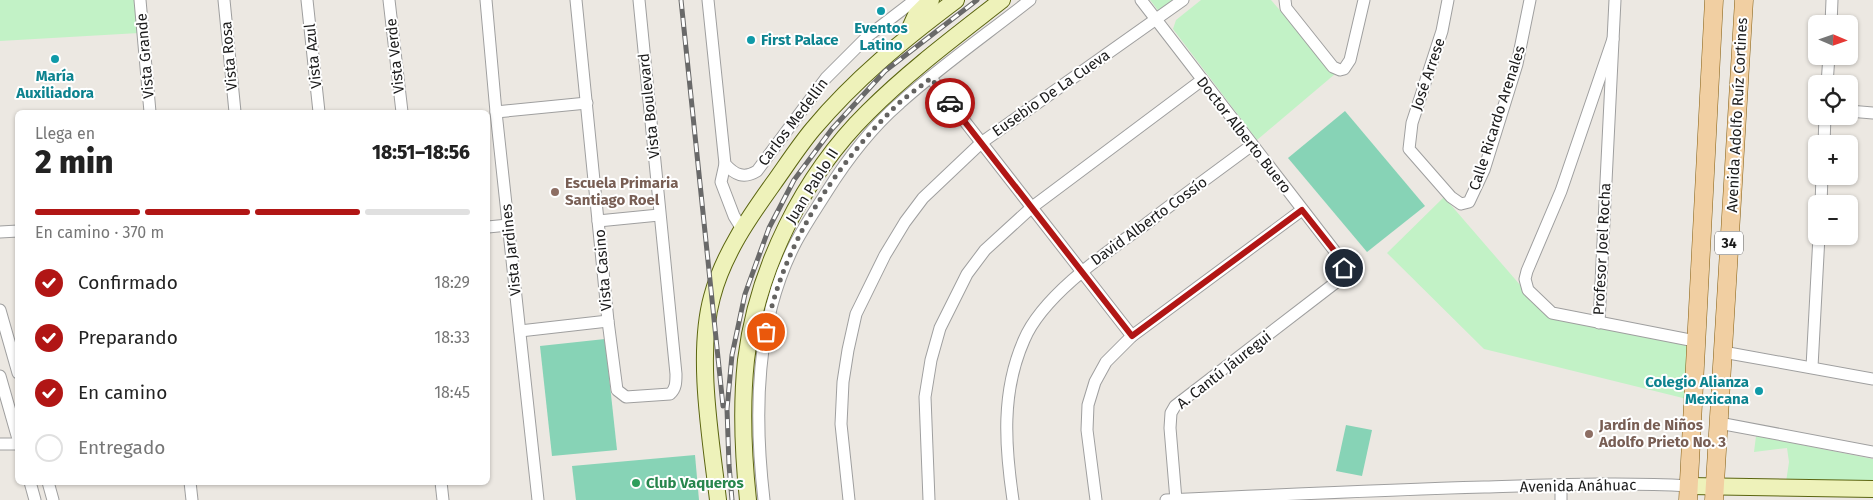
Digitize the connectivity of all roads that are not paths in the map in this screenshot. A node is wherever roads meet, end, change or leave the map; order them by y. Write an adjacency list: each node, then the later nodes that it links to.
1 (140, 0): 31 (street, Vista Grande)
2 (224, 0): 32 (street, Vista Rosa)
3 (307, 0): 33 (street, Vista Azul)
4 (390, 0): 34 (street, Vista Verde)
5 (486, 0): 35 (street, Vista Jardines)
6 (576, 0): 30 (street, Vista Casino)
7 (639, 0): 44 (street, Vista Boulevard)
8 (708, 0): 40 (street)
9 (915, 0): 40 (street, Carlos Medellín)
10 (931, 0): 26 (main road)
11 (956, 0): 26 (main road, Juan Pablo II)
12 (1002, 0): 88 (main road, Juan Pablo II)
13 (1030, 0): 28 (street)
14 (1141, 0): 25 (street, Doctor Alberto Buero)
15 (1183, 0): 25 (street, Eusebio De La Cueva)
16 (1285, 0): 17 (street)
17 (1364, 0)
18 (1448, 0): 41 (street, José Arrese)
19 (1530, 0): 41 (street, Calle Ricardo Arenales)
20 (1615, 0): 27 (street, Profesor Joel Rocha)
21 (1714, 0): 59 (main road, Avenida Adolfo Ruíz Cortines / 34)
22 (1744, 0): 60 (main road, Avenida Adolfo Ruíz Cortines / 34)
23 (1832, 0): 24 (street)
24 (1831, 15)
25 (1156, 20): 29 (street, Doctor Alberto Buero); 38 (street, Eusebio De La Cueva)
26 (906, 37): 48 (main road, Juan Pablo II)
27 (1613, 39): 56 (street, Profesor Joel Rocha); 56 (street, Profesor Joel Rocha)
28 (931, 78): 38 (street); 89 (street)
29 (1202, 80): 39 (street, Doctor Alberto Buero); 42 (street)
30 (587, 103): 35 (street); 45 (street, Vista Casino)
31 (150, 110)
32 (235, 110)
33 (319, 110)
34 (402, 110)
35 (496, 112): 46 (street, Vista Jardines)
36 (1858, 112): 37 (street)
37 (1873, 113)
38 (980, 143): 42 (street); 90 (street, Eusebio De La Cueva)
39 (1252, 145): 43 (street, Doctor Alberto Buero); 52 (street, David Alberto Cossío)
40 (725, 164): 48 (street)
41 (1466, 204)
42 (1031, 208): 52 (street); 91 (street)
43 (1302, 210): 53 (street, Doctor Alberto Buero); 58 (street)
44 (659, 215): 45 (street); 65 (street, Vista Boulevard)
45 (598, 221): 55 (street, Vista Casino)
46 (508, 225): 47 (street); 57 (street, Vista Jardines)
47 (490, 227)
48 (742, 229): 87 (main road, Juan Pablo II)
49 (15, 230): 50 (street)
50 (0, 232)
51 (1819, 245): 62 (street)
52 (1081, 272): 58 (street); 92 (street, David Alberto Cossío)
53 (1344, 272): 95 (street, A. Cantú Jáuregui)
54 (0, 310): 61 (street)
55 (608, 321): 57 (street); 65 (street, Vista Casino)
56 (1598, 323): 59 (street)
57 (520, 331): 86 (street, Vista Jardines)
58 (1132, 336): 93 (street)
59 (1695, 341): 78 (main road, Avenida Adolfo Ruíz Cortines / 34)
60 (1723, 352): 62 (street); 67 (main road, Avenida Adolfo Ruíz Cortines / 34)
61 (15, 362)
62 (1812, 367): 64 (street)
63 (0, 376): 66 (street)
64 (1873, 379)
65 (617, 390)
66 (14, 413)
67 (1719, 423): 70 (street); 79 (main road, Avenida Adolfo Ruíz Cortines / 34)
68 (0, 444): 69 (street)
69 (15, 444)
70 (1873, 452)
71 (31, 485): 82 (street)
72 (49, 485): 83 (street)
73 (190, 485): 84 (street)
74 (441, 485): 85 (street)
75 (1561, 485): 76 (street, Avenida Anáhuac); 78 (street, Avenida Anáhuac); 97 (street)
76 (1467, 488): 80 (street, Avenida Anáhuac); 96 (street)
77 (1873, 489): 81 (main road)
78 (1689, 493): 79 (main road)
79 (1714, 493): 81 (main road)
80 (1368, 495): 95 (street, Avenida Anáhuac)
81 (1808, 495)
82 (36, 500)
83 (53, 500)
84 (192, 500)
85 (443, 500)
86 (538, 500)
87 (718, 500)
88 (748, 500)
89 (764, 500)
90 (849, 500)
91 (929, 500)
92 (1013, 500)
93 (1096, 500)
94 (1166, 500): 95 (street, Avenida Anáhuac)
95 (1176, 500)
96 (1467, 500)
97 (1561, 500)

